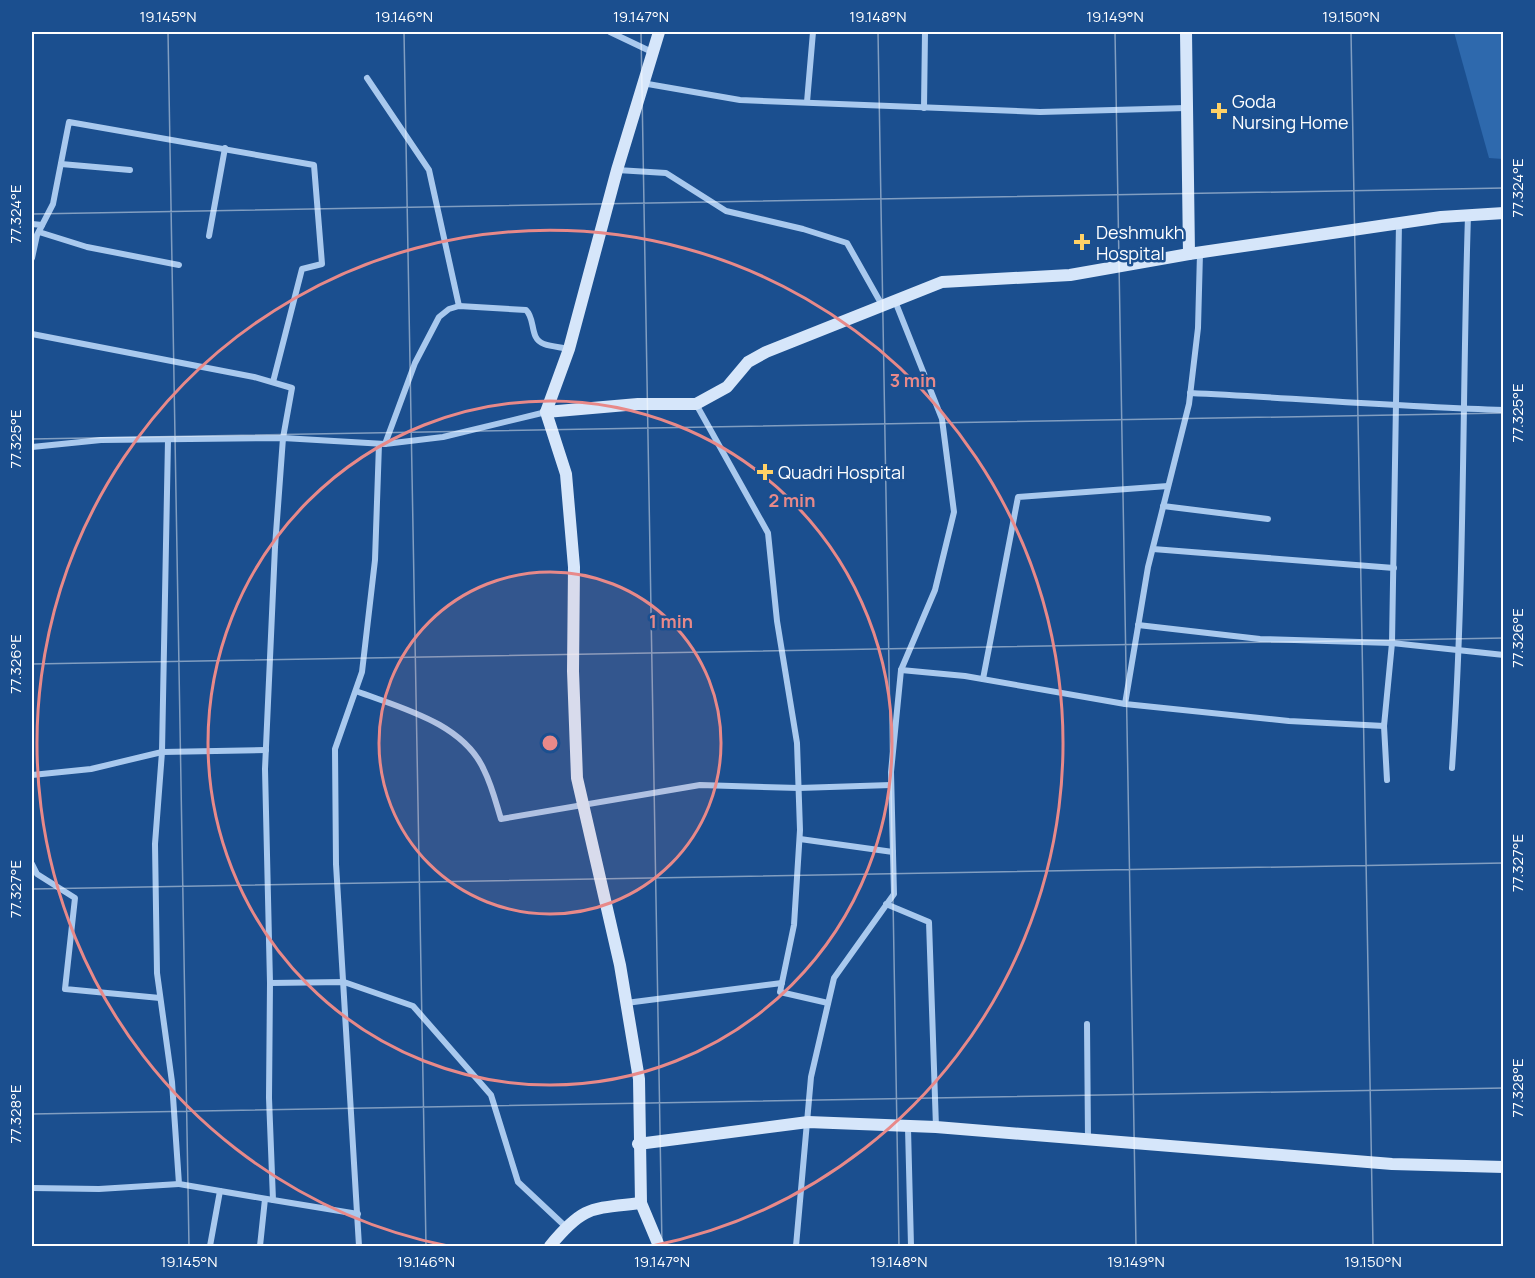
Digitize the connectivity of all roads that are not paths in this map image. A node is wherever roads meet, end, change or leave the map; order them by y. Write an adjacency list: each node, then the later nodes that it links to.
1 (610, 32): 6 (street)
2 (659, 32): 6 (main road)
3 (813, 32): 9 (street)
4 (925, 32): 10 (street)
5 (1186, 32): 11 (main road)
6 (652, 52): 8 (main road)
7 (367, 78): 26 (street)
8 (642, 82): 9 (street); 15 (main road)
9 (807, 102): 10 (street)
10 (924, 108): 11 (street)
11 (1186, 108): 22 (main road)
12 (225, 148): 13 (street); 21 (street); 30 (street)
13 (61, 164): 14 (street); 20 (street)
14 (130, 170)
15 (617, 170): 27 (street); 29 (main road)
16 (1503, 213): 17 (main road)
17 (1468, 215): 18 (main road); 34 (street)
18 (1399, 223): 22 (main road); 33 (street)
19 (32, 224): 20 (street)
20 (41, 229): 23 (street); 24 (street)
21 (209, 236)
22 (1194, 253): 25 (main road); 31 (street)
23 (32, 258)
24 (179, 265)
25 (895, 301): 27 (main road); 50 (street)
26 (459, 306): 29 (street); 39 (street)
27 (883, 306): 32 (main road)
28 (32, 334): 30 (street)
29 (569, 349): 36 (main road)
30 (273, 382): 37 (street)
31 (1190, 393): 33 (street); 41 (street)
32 (696, 404): 36 (main road); 61 (street)
33 (1398, 407): 34 (street); 45 (street)
34 (1462, 409): 35 (street); 48 (street)
35 (1503, 410)
36 (546, 412): 39 (street); 62 (main road)
37 (283, 438): 38 (street); 39 (street); 55 (street)
38 (168, 440): 40 (street); 56 (street)
39 (382, 444): 52 (street)
40 (32, 447)
41 (1168, 486): 42 (street); 51 (street)
42 (1163, 506): 43 (street); 44 (street)
43 (1268, 519)
44 (1153, 549): 45 (street); 46 (street)
45 (1394, 568): 47 (street)
46 (1138, 625): 47 (street); 53 (street)
47 (1392, 643): 48 (street); 54 (street)
48 (1460, 651): 49 (street); 57 (street)
49 (1503, 656)
50 (901, 670): 51 (street); 60 (street)
51 (983, 679): 53 (street)
52 (356, 691): 62 (street); 67 (street)
53 (1125, 704): 54 (street)
54 (1384, 726): 59 (street)
55 (266, 750): 56 (street); 68 (street)
56 (162, 752): 58 (street); 70 (street)
57 (1452, 768)
58 (32, 775)
59 (1387, 780)
60 (891, 785): 61 (street); 64 (street)
61 (799, 788): 62 (street); 63 (street)
62 (583, 804): 71 (main road)
63 (800, 839): 64 (street); 69 (street)
64 (893, 852): 66 (street)
65 (32, 864): 70 (street)
66 (886, 904): 72 (street); 75 (street)
67 (344, 982): 68 (street); 86 (street); 87 (street)
68 (270, 983): 84 (street)
69 (782, 983): 71 (street); 72 (street)
70 (160, 998): 80 (street)
71 (626, 1003): 78 (main road)
72 (828, 1003): 74 (street)
73 (1087, 1024): 77 (street)
74 (808, 1122): 76 (main road); 78 (main road); 93 (street)
75 (936, 1127): 76 (main road); 77 (main road)
76 (908, 1128): 94 (street)
77 (1088, 1139): 79 (main road)
78 (638, 1144): 85 (main road)
79 (1503, 1167)
80 (179, 1184): 81 (street); 82 (street)
81 (32, 1188)
82 (220, 1191): 83 (street); 88 (street)
83 (265, 1199): 84 (street); 89 (street)
84 (273, 1200): 86 (street)
85 (641, 1203): 87 (main road); 92 (main road)
86 (358, 1214): 90 (street)
87 (566, 1227): 91 (main road)
88 (210, 1246)
89 (260, 1246)
90 (359, 1246)
91 (550, 1246)
92 (659, 1246)
93 (796, 1246)
94 (911, 1246)

